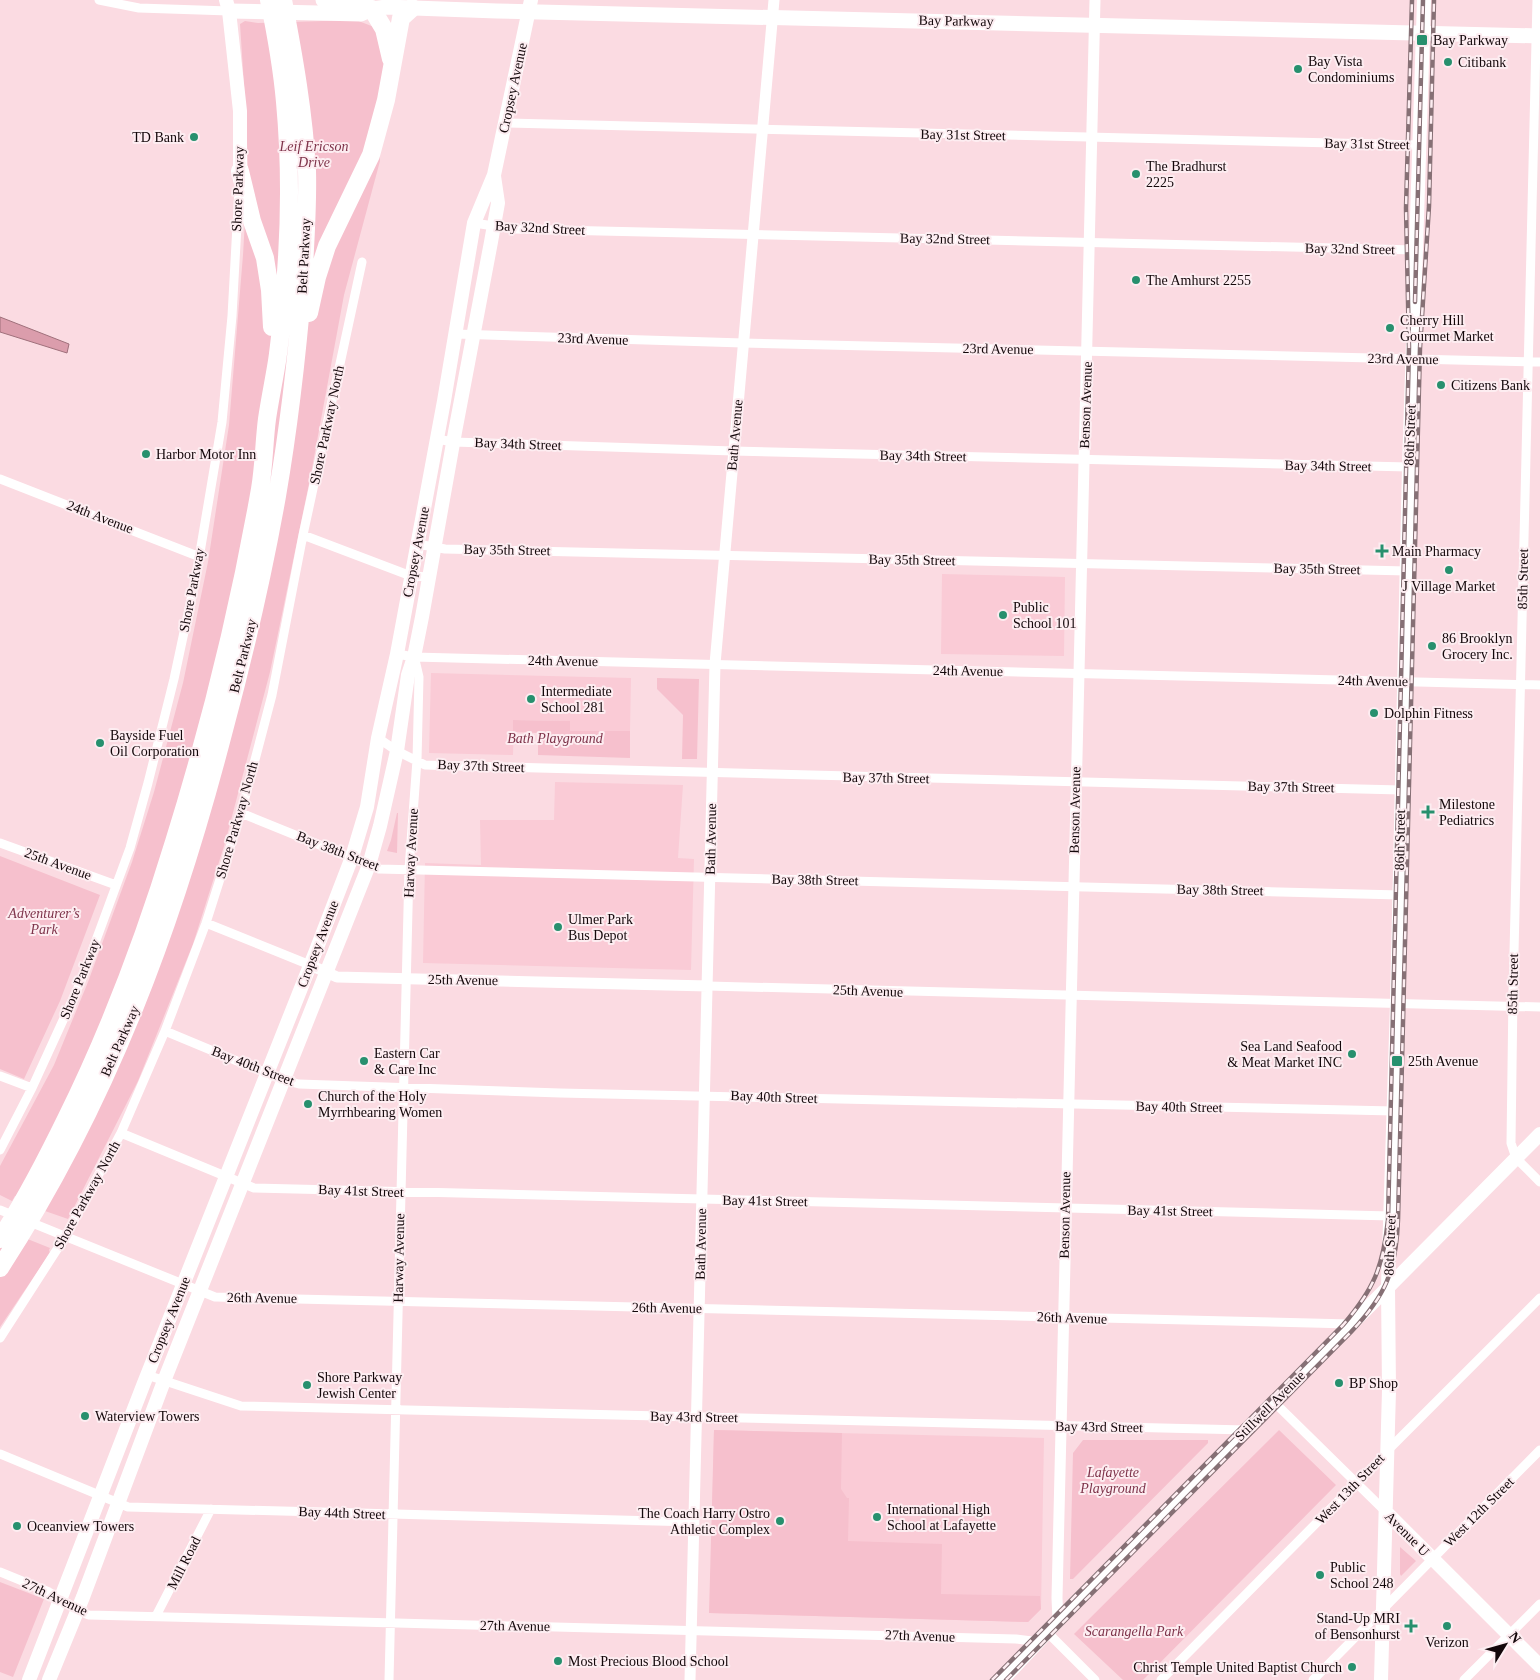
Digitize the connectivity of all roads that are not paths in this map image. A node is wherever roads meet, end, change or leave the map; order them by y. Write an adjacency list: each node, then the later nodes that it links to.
1 (99, 0): 10 (street, Bay Parkway)
2 (269, 0): 15 (highway, Belt Parkway)
3 (283, 0): 15 (highway, Belt Parkway)
4 (323, 0): 9 (main road, Bay Parkway)
5 (774, 0): 13 (street, Bath Avenue)
6 (1095, 0): 14 (street, Benson Avenue)
7 (1424, 0): 16 (main road, 86th Street)
8 (1537, 0): 17 (street, 85th Street)
9 (379, 5): 10 (main road, Bay Parkway); 12 (main road, Bay Parkway); 18 (highway)
10 (228, 6): 23 (main road, Shore Parkway)
11 (530, 6): 12 (main road, Bay Parkway); 13 (main road, Bay Parkway); 19 (main road, Cropsey Avenue)
12 (412, 8): 18 (highway)
13 (773, 17): 14 (main road, Bay Parkway); 20 (street, Bath Avenue)
14 (1095, 25): 16 (main road, Bay Parkway); 21 (street, Benson Avenue)
15 (281, 26): 38 (highway, Belt Parkway); 39 (highway, Belt Parkway)
16 (1423, 33): 17 (main road, Bay Parkway); 22 (main road, 86th Street)
17 (1538, 36): 36 (street, 85th Street)
18 (393, 64): 39 (highway)
19 (505, 123): 20 (street, Bay 31st Street); 24 (main road, Cropsey Avenue)
20 (762, 130): 21 (street, Bay 31st Street); 27 (street, Bath Avenue)
21 (1093, 138): 22 (street, Bay 31st Street); 28 (street, Benson Avenue)
22 (1420, 145): 29 (main road, 86th Street)
23 (240, 171): 38 (highway); 50 (street, Shore Parkway)
24 (494, 175): 25 (main road, Cropsey Avenue); 26 (main road, Cropsey Avenue)
25 (474, 222): 26 (street, Bay 32nd Street); 31 (main road, Cropsey Avenue)
26 (494, 226): 27 (street, Bay 32nd Street); 32 (main road, Cropsey Avenue)
27 (753, 234): 28 (street, Bay 32nd Street); 33 (street, Bath Avenue)
28 (1089, 243): 29 (street, Bay 32nd Street); 34 (street, Benson Avenue)
29 (1416, 250): 35 (main road, 86th Street)
30 (362, 262): 46 (street, Shore Parkway North)
31 (456, 334): 32 (street, 23rd Avenue); 40 (main road, Cropsey Avenue)
32 (474, 334): 33 (street, 23rd Avenue); 41 (main road, Cropsey Avenue)
33 (743, 343): 34 (street, 23rd Avenue); 42 (street, Bath Avenue)
34 (1087, 351): 35 (street, 23rd Avenue); 43 (street, Benson Avenue)
35 (1412, 359): 36 (street, 23rd Avenue); 44 (main road, 86th Street)
36 (1528, 362): 37 (street, 23rd Avenue); 60 (street, 85th Street)
37 (1540, 362)
38 (267, 417): 107 (highway, Belt Parkway)
39 (288, 429): 107 (highway, Belt Parkway)
40 (437, 439): 41 (street, Bay 34th Street); 47 (main road, Cropsey Avenue)
41 (453, 442): 42 (street, Bay 34th Street); 48 (main road, Cropsey Avenue)
42 (733, 451): 43 (street, Bay 34th Street); 49 (street, Bath Avenue)
43 (1084, 460): 44 (street, Bay 34th Street); 51 (street, Benson Avenue)
44 (1409, 467): 52 (main road, 86th Street)
45 (0, 479): 50 (street, 24th Avenue)
46 (303, 535): 53 (street); 68 (street, Shore Parkway North)
47 (417, 544): 48 (street, Bay 35th Street); 53 (main road, Cropsey Avenue)
48 (435, 547): 49 (street, Bay 35th Street); 54 (main road, Cropsey Avenue)
49 (724, 556): 51 (street, Bay 35th Street); 57 (street, Bath Avenue)
50 (200, 557): 74 (street, Shore Parkway)
51 (1082, 565): 52 (street, Bay 35th Street); 58 (street, Benson Avenue)
52 (1407, 571): 59 (main road, 86th Street)
53 (411, 576): 54 (street); 55 (main road, Cropsey Avenue)
54 (430, 577): 56 (main road, Cropsey Avenue)
55 (396, 654): 56 (street, 24th Avenue); 62 (main road, Cropsey Avenue)
56 (414, 657): 57 (street, 24th Avenue); 63 (main road, Cropsey Avenue); 64 (street, Harway Avenue)
57 (715, 664): 58 (street, 24th Avenue); 65 (street, Bath Avenue)
58 (1079, 674): 59 (street, 24th Avenue); 66 (street, Benson Avenue)
59 (1405, 681): 60 (street, 24th Avenue); 67 (main road, 86th Street)
60 (1520, 684): 61 (street, 24th Avenue); 84 (street, 85th Street)
61 (1540, 685)
62 (378, 738): 63 (street, Bay 37th Street); 70 (main road, Cropsey Avenue)
63 (397, 751): 64 (street, Bay 37th Street); 71 (main road, Cropsey Avenue)
64 (417, 760): 65 (street, Bay 37th Street); 72 (street, Harway Avenue)
65 (712, 773): 66 (street, Bay 37th Street); 73 (street, Bath Avenue)
66 (1076, 782): 67 (street, Bay 37th Street); 75 (street, Benson Avenue)
67 (1401, 790): 76 (main road, 86th Street)
68 (241, 813): 70 (street, Bay 38th Street); 77 (street, Shore Parkway North)
69 (0, 843): 74 (street, 25th Avenue)
70 (352, 858): 71 (street, Bay 38th Street); 78 (main road, Cropsey Avenue)
71 (369, 865): 72 (street, Bay 38th Street); 79 (main road, Cropsey Avenue)
72 (409, 869): 73 (street, Bay 38th Street); 80 (street, Harway Avenue)
73 (710, 878): 75 (street, Bay 38th Street); 81 (street, Bath Avenue)
74 (116, 885): 90 (street, Shore Parkway)
75 (1073, 887): 76 (street, Bay 38th Street); 82 (street, Benson Avenue)
76 (1400, 895): 83 (main road, 86th Street)
77 (206, 923): 78 (street, 25th Avenue); 86 (street, Shore Parkway North)
78 (310, 965): 79 (street, 25th Avenue); 87 (main road, Cropsey Avenue)
79 (327, 972): 80 (street, 25th Avenue); 89 (main road, Cropsey Avenue)
80 (406, 979): 81 (street, 25th Avenue); 91 (street, Harway Avenue)
81 (708, 986): 82 (street, 25th Avenue); 92 (street, Bath Avenue)
82 (1070, 995): 83 (street, 25th Avenue); 93 (street, Benson Avenue)
83 (1398, 1004): 84 (street, 25th Avenue); 94 (main road, 86th Street)
84 (1512, 1006): 85 (street, 25th Avenue); 98 (street, 85th Street)
85 (1540, 1007)
86 (165, 1032): 87 (street, Bay 40th Street); 95 (street, Shore Parkway North)
87 (266, 1073): 89 (street, Bay 40th Street); 99 (main road, Cropsey Avenue)
88 (0, 1076): 90 (street)
89 (283, 1080): 91 (street, Bay 40th Street); 101 (main road, Cropsey Avenue)
90 (32, 1088): 97 (street, Shore Parkway)
91 (403, 1088): 92 (street, Bay 40th Street); 102 (street, Harway Avenue)
92 (705, 1095): 93 (street, Bay 40th Street); 103 (street, Bath Avenue)
93 (1068, 1104): 94 (street, Bay 40th Street); 104 (street, Benson Avenue)
94 (1394, 1111): 106 (main road, 86th Street)
95 (121, 1133): 99 (street, Bay 41st Street); 108 (street, Shore Parkway North)
96 (1540, 1134): 98 (main road, Stillwell Avenue)
97 (0, 1150)
98 (1516, 1158): 100 (street); 111 (main road, Stillwell Avenue)
99 (228, 1176): 101 (street, Bay 41st Street); 110 (main road, Cropsey Avenue)
100 (1540, 1182)
101 (244, 1183): 102 (street, Bay 41st Street); 112 (main road, Cropsey Avenue)
102 (401, 1192): 103 (street, Bay 41st Street); 114 (street, Harway Avenue)
103 (702, 1200): 104 (street, Bay 41st Street); 115 (street, Bath Avenue)
104 (1065, 1209): 106 (street, Bay 41st Street); 116 (street, Benson Avenue)
105 (0, 1210): 108 (street, 26th Avenue)
106 (1391, 1216): 111 (main road, 86th Street)
107 (9, 1235): 109 (highway, Belt Parkway)
108 (65, 1237): 110 (street, 26th Avenue); 118 (street, Shore Parkway North)
109 (0, 1268)
110 (184, 1284): 112 (street, 26th Avenue); 119 (main road, Cropsey Avenue)
111 (1388, 1287): 117 (main road, Stillwell Avenue); 126 (main road, 86th Street)
112 (201, 1291): 114 (street, 26th Avenue); 120 (main road, Cropsey Avenue)
113 (1540, 1298): 126 (street, West 13th Street)
114 (398, 1301): 115 (street, 26th Avenue); 122 (street, Harway Avenue)
115 (700, 1308): 116 (street, 26th Avenue); 123 (street, Bath Avenue)
116 (1063, 1317): 117 (street, 26th Avenue); 124 (street, Benson Avenue)
117 (1351, 1324): 121 (main road, Stillwell Avenue)
118 (0, 1338)
119 (147, 1375): 120 (street, Bay 43rd Street); 130 (main road, Cropsey Avenue)
120 (164, 1381): 122 (street, Bay 43rd Street); 131 (main road, Cropsey Avenue)
121 (1274, 1402): 125 (main road, Stillwell Avenue); 129 (street, Avenue U)
122 (396, 1410): 123 (street, Bay 43rd Street); 134 (street, Harway Avenue)
123 (697, 1417): 124 (street, Bay 43rd Street); 135 (street, Bath Avenue)
124 (1060, 1426): 125 (street, Bay 43rd Street); 143 (street, Benson Avenue)
125 (1246, 1430): 143 (main road, Stillwell Avenue)
126 (1387, 1450): 129 (street, West 13th Street); 133 (main road, 86th Street)
127 (1540, 1450): 136 (street, West 12th Street)
128 (0, 1454): 130 (street, Bay 44th Street)
129 (1356, 1483): 133 (street, Avenue U); 155 (street, West 13th Street)
130 (100, 1495): 131 (street, Bay 44th Street); 138 (main road, Cropsey Avenue)
131 (118, 1502): 132 (street, Bay 44th Street); 140 (main road, Cropsey Avenue)
132 (211, 1509): 134 (street, Bay 44th Street); 142 (street, Mill Road)
133 (1386, 1512): 136 (main road, Avenue U); 141 (main road, 86th Street)
134 (393, 1514): 135 (street, Bay 44th Street); 144 (street, Harway Avenue)
135 (694, 1522): 145 (street, Bath Avenue)
136 (1433, 1559): 141 (street, West 12th Street); 146 (main road, Avenue U)
137 (0, 1572): 138 (street, 27th Avenue)
138 (61, 1599): 140 (street, 27th Avenue); 149 (main road, Cropsey Avenue)
139 (1540, 1604): 146 (street)
140 (78, 1610): 142 (street, 27th Avenue); 150 (main road, Cropsey Avenue)
141 (1383, 1610): 156 (street, West 12th Street); 157 (main road, 86th Street)
142 (156, 1616): 144 (street, 27th Avenue)
143 (1058, 1620): 147 (main road, Stillwell Avenue)
144 (390, 1623): 145 (street, 27th Avenue); 151 (street, Harway Avenue)
145 (692, 1630): 147 (street, 27th Avenue); 152 (street, Bath Avenue)
146 (1509, 1635): 148 (main road, Avenue U); 158 (street)
147 (1044, 1638): 153 (main road, Stillwell Avenue); 154 (street)
148 (1540, 1666)
149 (29, 1680)
150 (49, 1680)
151 (389, 1680)
152 (690, 1680)
153 (1002, 1680)
154 (1095, 1680)
155 (1161, 1680)
156 (1313, 1680)
157 (1381, 1680)
158 (1464, 1680)

